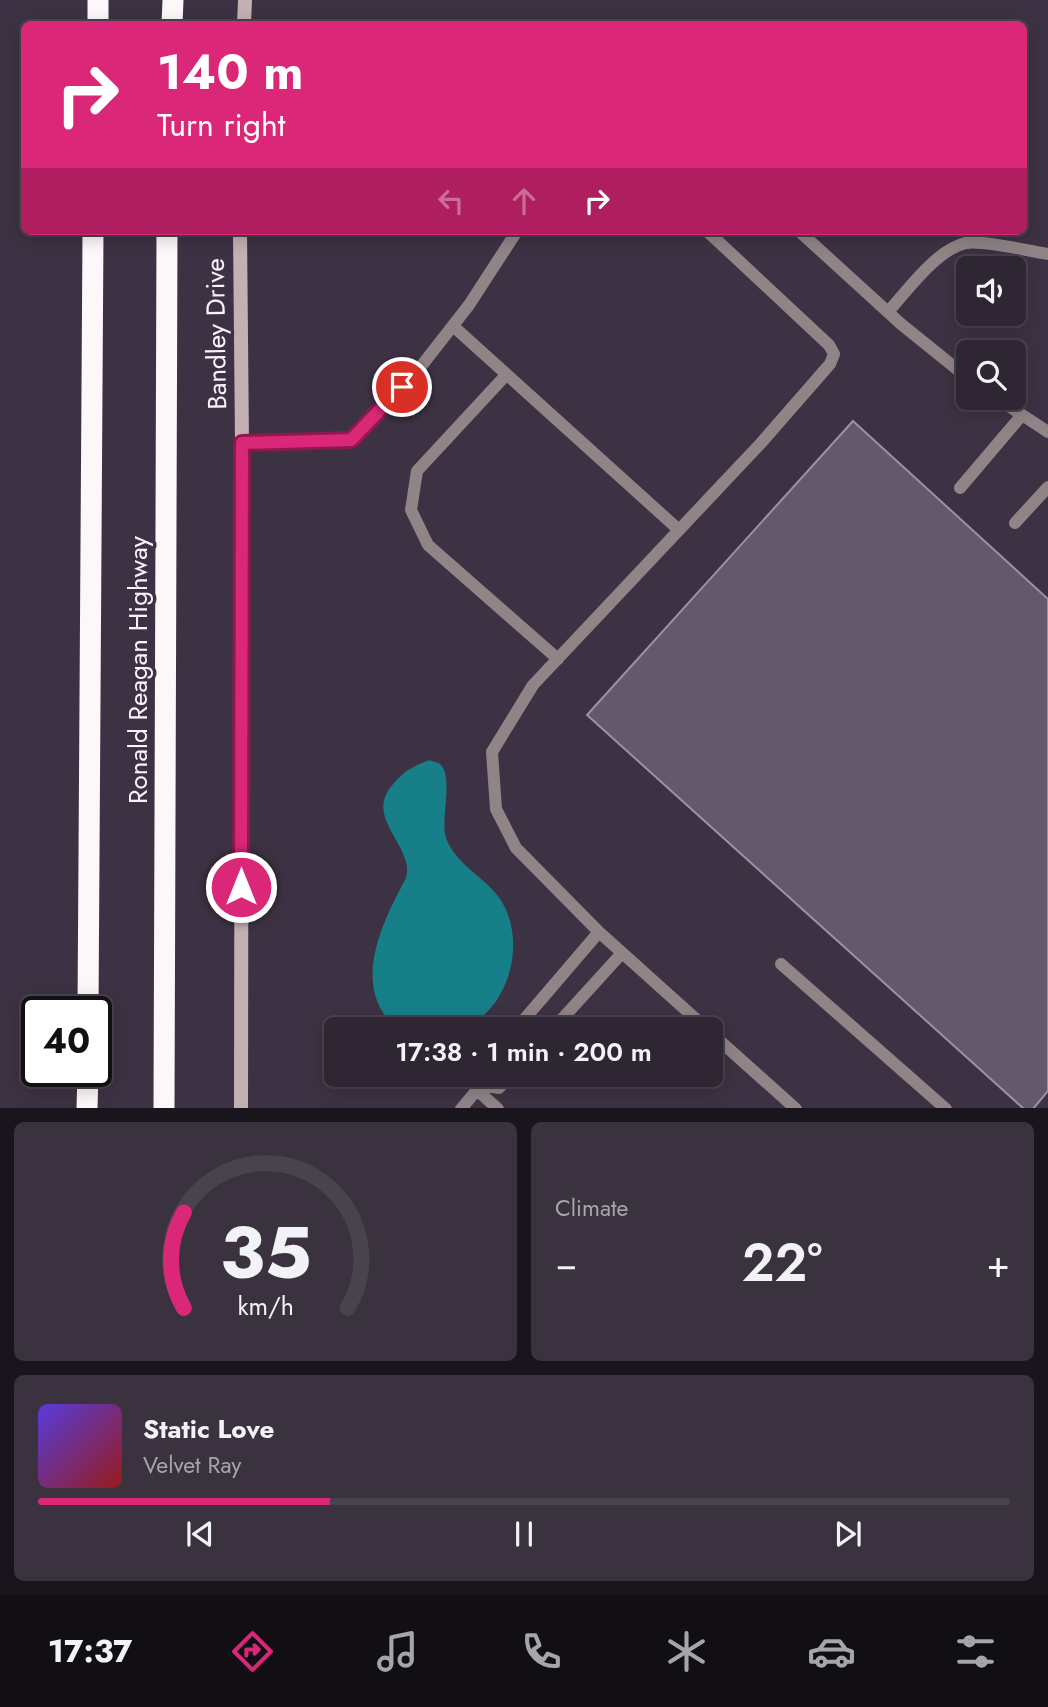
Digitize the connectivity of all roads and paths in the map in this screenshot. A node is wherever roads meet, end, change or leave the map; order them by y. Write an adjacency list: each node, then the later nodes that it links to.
1 (98, 0): 4 (highway)
2 (173, 0): 5 (highway)
3 (245, 0): 6 (street)
4 (98, 21)
5 (172, 21)
6 (244, 21)
7 (93, 235): 30 (highway, Ronald Reagan Highway)
8 (167, 235): 39 (highway, Ronald Reagan Highway)
9 (240, 235): 21 (street, Bandley Drive)
10 (514, 235): 15 (lane)
11 (711, 235): 25 (lane)
12 (803, 235): 14 (lane)
13 (1048, 254): 14 (lane)
14 (888, 312): 16 (lane)
15 (453, 326): 17 (lane); 21 (lane)
16 (956, 368)
17 (506, 374): 25 (lane); 26 (lane)
18 (1014, 410): 19 (lane)
19 (1022, 415): 20 (lane); 23 (lane)
20 (1048, 432)
21 (242, 443): 40 (street, Bandley Drive)
22 (1048, 486): 24 (lane)
23 (960, 488)
24 (1015, 523)
25 (679, 530): 26 (lane)
26 (558, 659): 27 (lane)
27 (599, 932): 28 (lane); 31 (lane)
28 (622, 953): 32 (lane); 33 (lane)
29 (781, 964): 44 (lane)
30 (88, 996)
31 (526, 1017)
32 (564, 1017)
33 (694, 1017)
34 (723, 1043): 43 (lane)
35 (88, 1087): 38 (highway)
36 (477, 1087): 41 (lane)
37 (483, 1087): 42 (lane)
38 (88, 1108)
39 (164, 1108)
40 (240, 1108)
41 (461, 1108)
42 (498, 1108)
43 (796, 1108)
44 (946, 1108)

